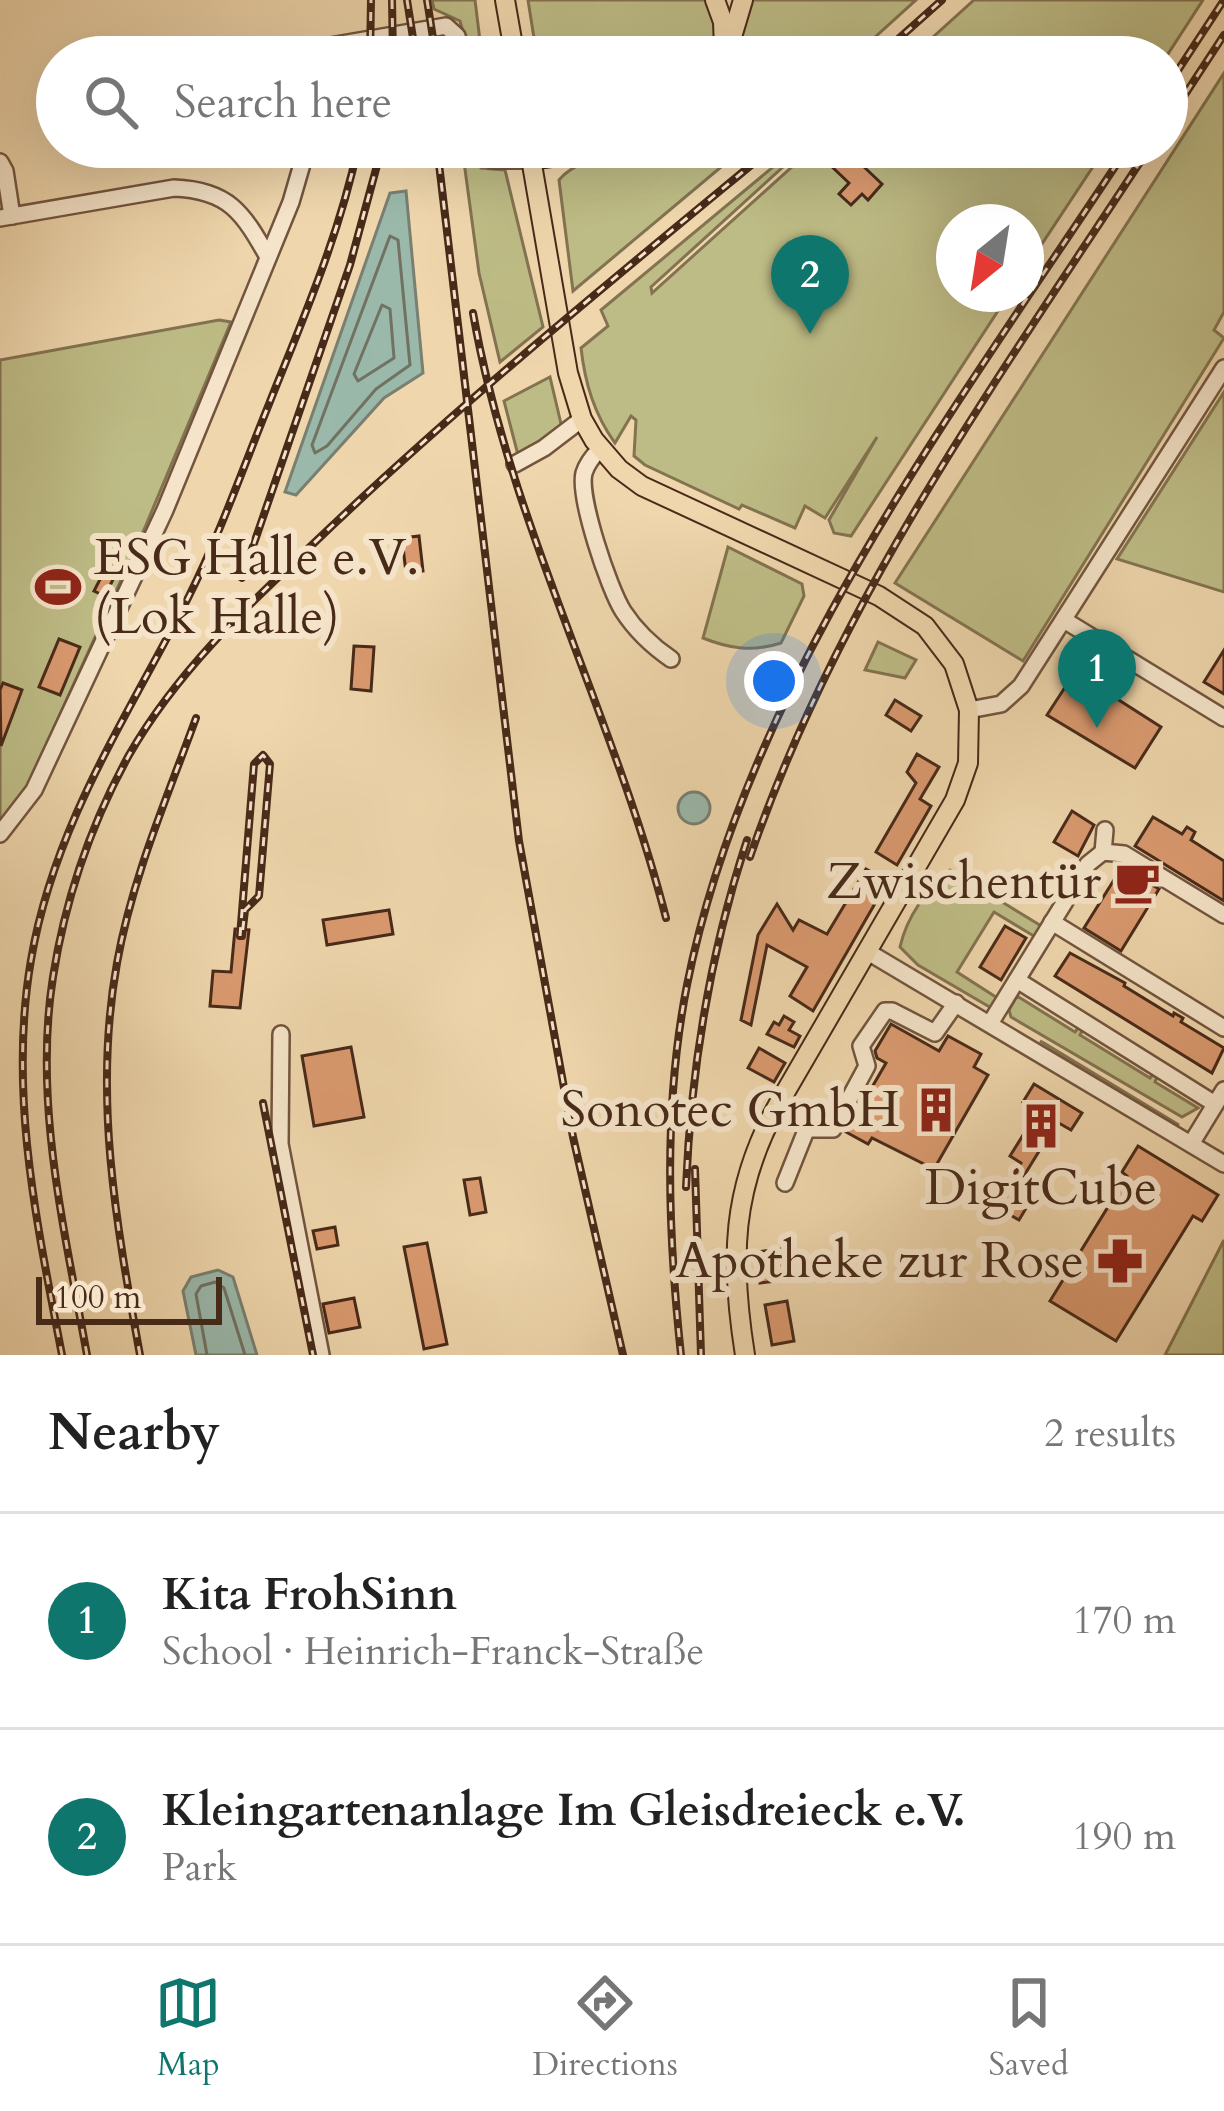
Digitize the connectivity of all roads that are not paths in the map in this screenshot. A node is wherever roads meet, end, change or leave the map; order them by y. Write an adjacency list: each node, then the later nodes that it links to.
1 (505, 0): 6 (main road)
2 (716, 0): 7 (main road)
3 (743, 0): 8 (main road)
4 (388, 36): 5 (street)
5 (457, 36)
6 (511, 36)
7 (724, 36)
8 (732, 36)
9 (0, 162): 12 (street)
10 (301, 168): 13 (street)
11 (533, 168): 15 (main road)
12 (6, 217): 13 (street)
13 (268, 257): 23 (street)
14 (1224, 368): 18 (street)
15 (582, 419): 16 (main road); 17 (street)
16 (601, 449): 19 (street); 20 (main road)
17 (514, 464)
18 (1064, 620): 20 (street); 21 (street)
19 (671, 659)
20 (969, 710): 27 (main road)
21 (1224, 718)
22 (1106, 830): 24 (street)
23 (0, 834)
24 (1103, 852): 25 (street); 26 (street)
25 (1224, 915)
26 (1052, 922): 28 (street); 31 (street)
27 (868, 952): 29 (street); 34 (main road)
28 (1017, 980): 30 (street); 33 (street)
29 (956, 1003): 30 (street); 35 (street)
30 (991, 1022): 36 (street)
31 (1224, 1028)
32 (281, 1034): 39 (street)
33 (1220, 1097): 36 (street)
34 (779, 1103): 35 (street); 40 (main road)
35 (809, 1123): 38 (street)
36 (1191, 1144): 37 (street)
37 (1224, 1164)
38 (785, 1183)
39 (321, 1355)
40 (745, 1355)

